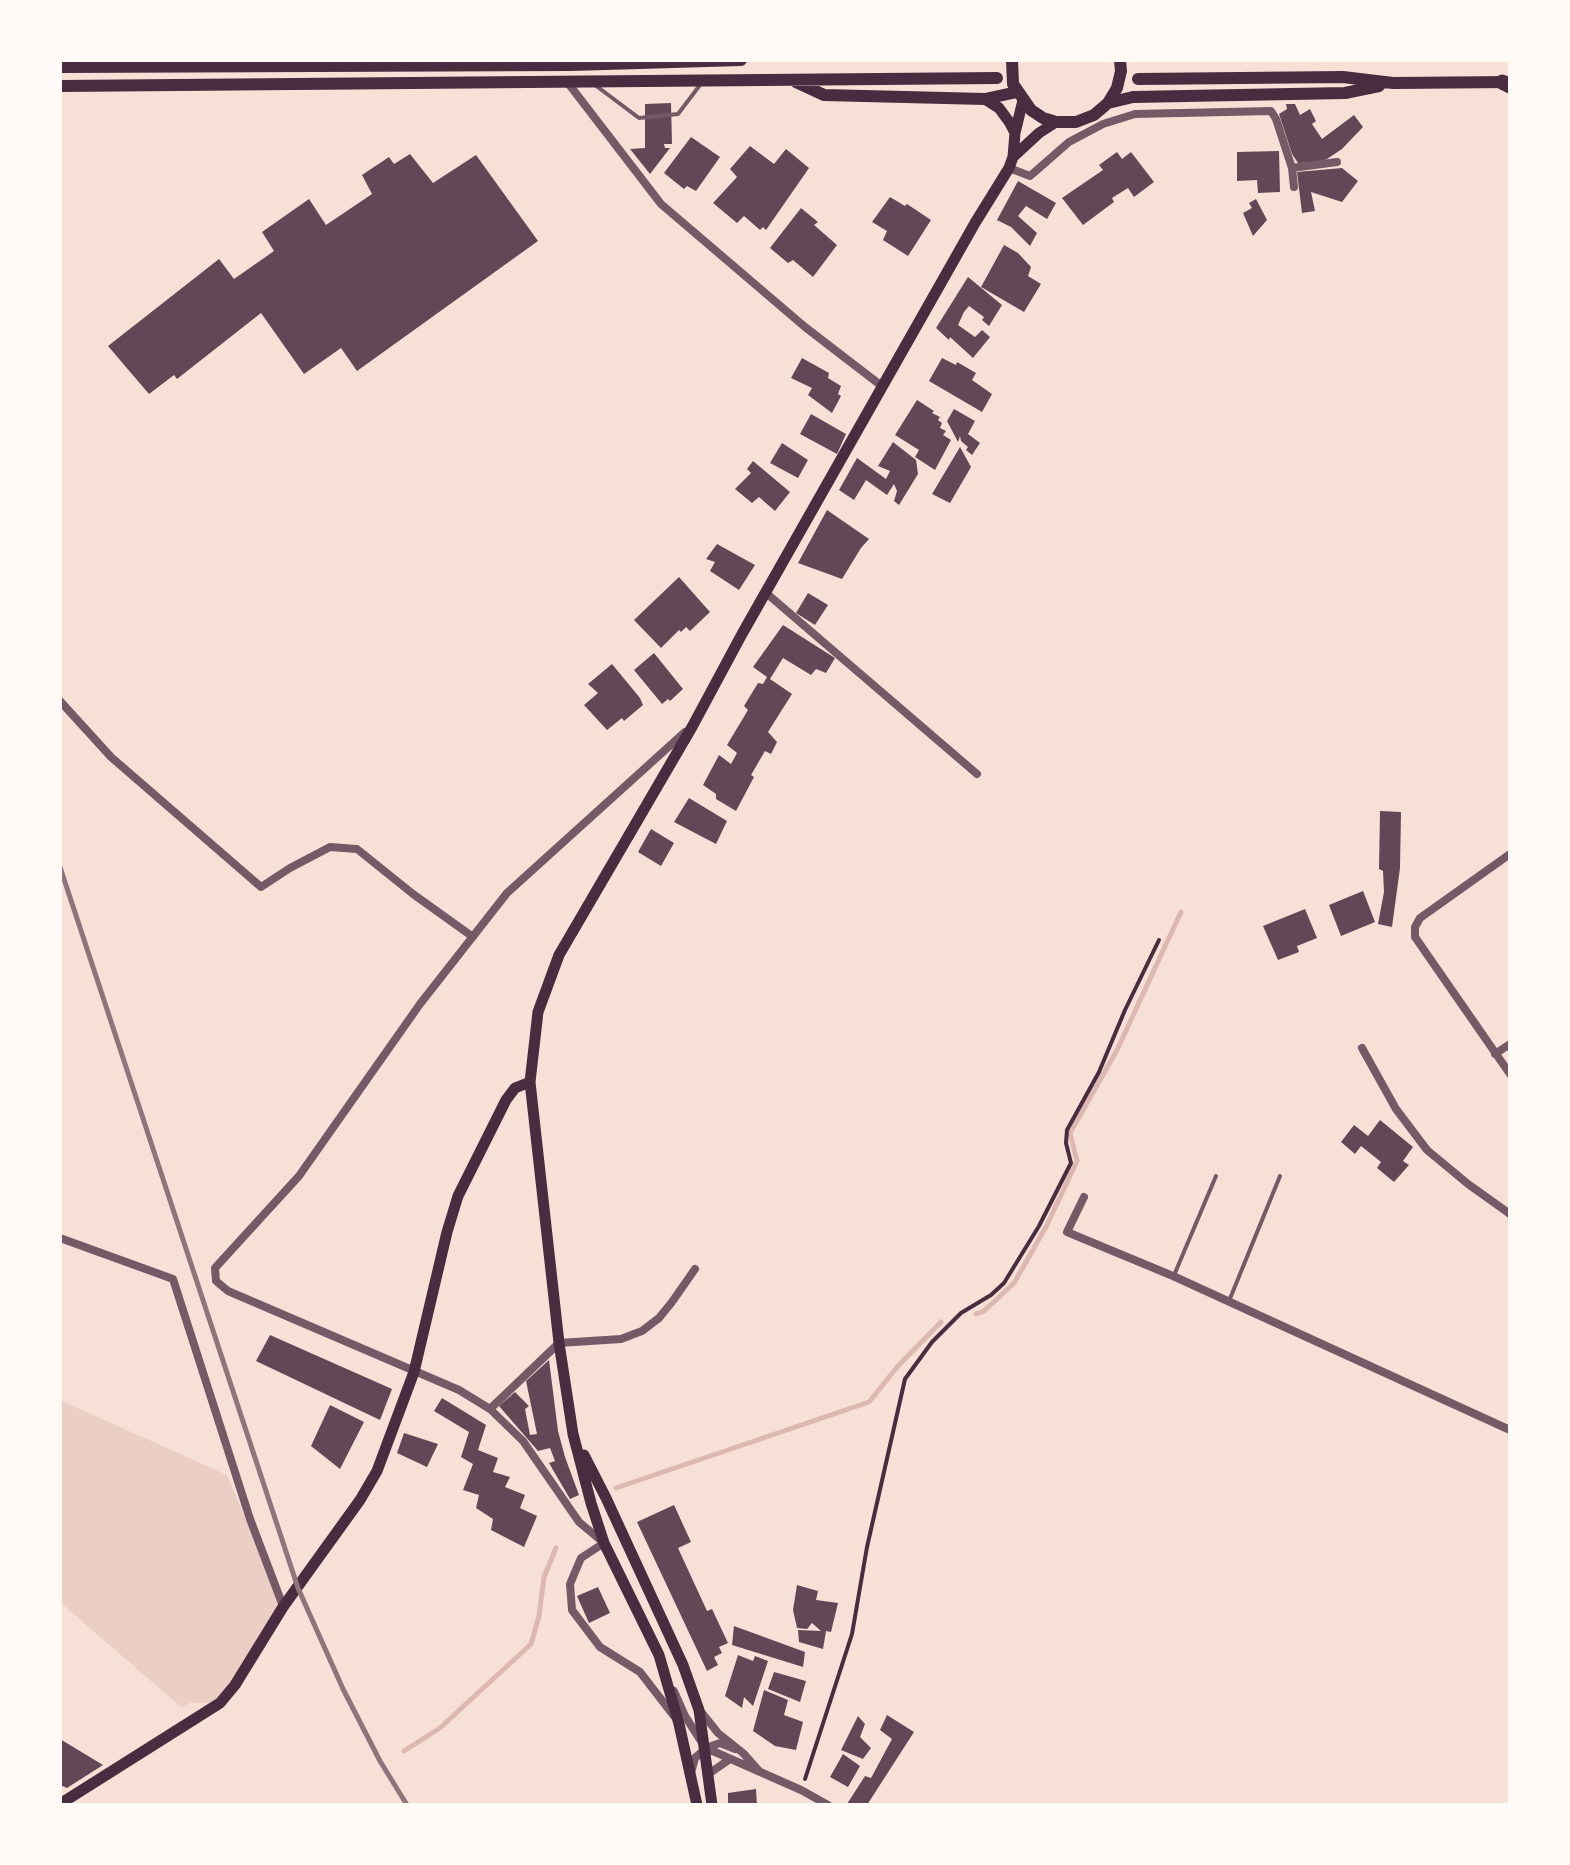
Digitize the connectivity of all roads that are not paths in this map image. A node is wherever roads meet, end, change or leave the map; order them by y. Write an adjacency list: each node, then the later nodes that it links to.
1 (741, 60): 4 (main road)
2 (1012, 60): 15 (main road)
3 (1120, 60): 17 (main road)
4 (576, 62): 5 (main road)
5 (60, 66)
6 (997, 78): 9 (main road)
7 (1138, 79): 12 (main road)
8 (704, 80): 9 (main road); 10 (main road); 10 (lane)
9 (794, 81): 16 (main road)
10 (591, 82): 11 (main road)
11 (568, 83): 14 (main road); 24 (street)
12 (1392, 83): 13 (main road); 17 (main road)
13 (1507, 83)
14 (60, 86)
15 (1020, 96): 16 (main road); 18 (main road); 19 (main road)
16 (985, 99): 19 (main road)
17 (1108, 103): 18 (main road)
18 (1056, 122): 21 (main road)
19 (1015, 134): 21 (main road)
20 (1337, 162): 22 (street)
21 (1011, 163): 22 (street); 24 (main road)
22 (1292, 168): 23 (street)
23 (1294, 186)
24 (883, 387): 25 (main road)
25 (766, 592): 27 (main road); 28 (street)
26 (60, 701): 30 (street)
27 (692, 726): 30 (street); 35 (main road)
28 (977, 774)
29 (1510, 854): 33 (street)
30 (473, 936): 45 (street)
31 (1510, 1044): 33 (street)
32 (1362, 1048): 39 (street)
33 (1495, 1054): 34 (street)
34 (1510, 1074)
35 (530, 1082): 44 (main road); 45 (main road)
36 (1216, 1176): 42 (lane)
37 (1280, 1176): 43 (lane)
38 (1084, 1198): 42 (street)
39 (1510, 1214)
40 (60, 1238): 50 (street)
41 (694, 1269): 44 (street)
42 (1173, 1276): 43 (street)
43 (1229, 1302): 47 (street)
44 (559, 1343): 46 (street); 48 (main road)
45 (414, 1372): 46 (street); 50 (main road)
46 (490, 1409): 49 (street)
47 (1510, 1430)
48 (573, 1434): 49 (main road); 52 (main road)
49 (604, 1543): 51 (main road); 53 (street)
50 (284, 1607): 60 (main road)
51 (659, 1655): 53 (main road); 54 (street)
52 (699, 1710): 54 (main road); 55 (street)
53 (679, 1724): 59 (main road)
54 (706, 1748): 55 (street); 56 (street); 58 (main road); 59 (street)
55 (743, 1753): 57 (street)
56 (730, 1759): 57 (street); 58 (street)
57 (762, 1774): 63 (street)
58 (707, 1775): 62 (main road)
59 (690, 1776): 61 (main road)
60 (60, 1804)
61 (697, 1805)
62 (712, 1805)
63 (828, 1805)

